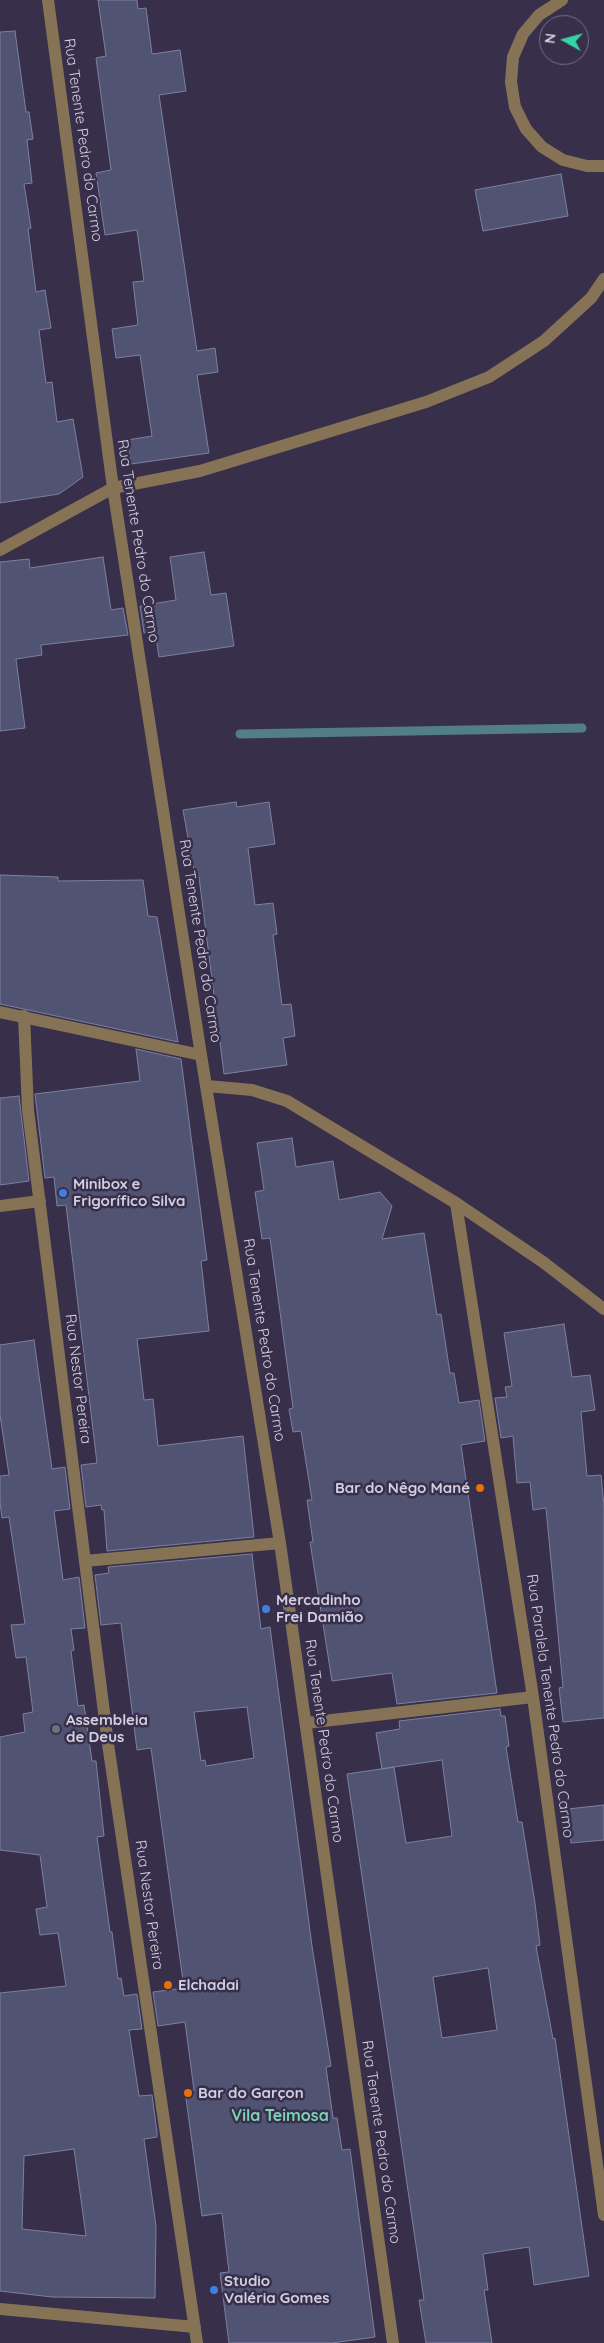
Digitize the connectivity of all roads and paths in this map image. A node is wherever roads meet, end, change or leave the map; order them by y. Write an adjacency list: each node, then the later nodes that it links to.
1 (48, 0): 5 (street, Rua Tenente Pedro do Carmo)
2 (562, 0): 3 (street)
3 (604, 166)
4 (604, 279): 5 (street)
5 (113, 488): 6 (street); 9 (street, Rua Tenente Pedro do Carmo)
6 (0, 550)
7 (0, 1012): 8 (street)
8 (24, 1016): 9 (street); 11 (street, Rua Nestor Pereira)
9 (201, 1055): 10 (street, Rua Tenente Pedro do Carmo)
10 (207, 1086): 12 (street); 15 (street, Rua Tenente Pedro do Carmo)
11 (40, 1201): 13 (street); 16 (street, Rua Nestor Pereira)
12 (456, 1203): 14 (street); 17 (street, Rua Paralela Tenente Pedro do Carmo)
13 (0, 1206)
14 (604, 1309)
15 (280, 1544): 16 (street); 18 (street, Rua Tenente Pedro do Carmo)
16 (85, 1561): 21 (street, Rua Nestor Pereira)
17 (533, 1697): 18 (street); 19 (street, Rua Paralela Tenente Pedro do Carmo)
18 (306, 1723): 23 (street, Rua Tenente Pedro do Carmo)
19 (604, 2214)
20 (0, 2309): 21 (street)
21 (195, 2327): 22 (street, Rua Nestor Pereira)
22 (197, 2343)
23 (393, 2343)

